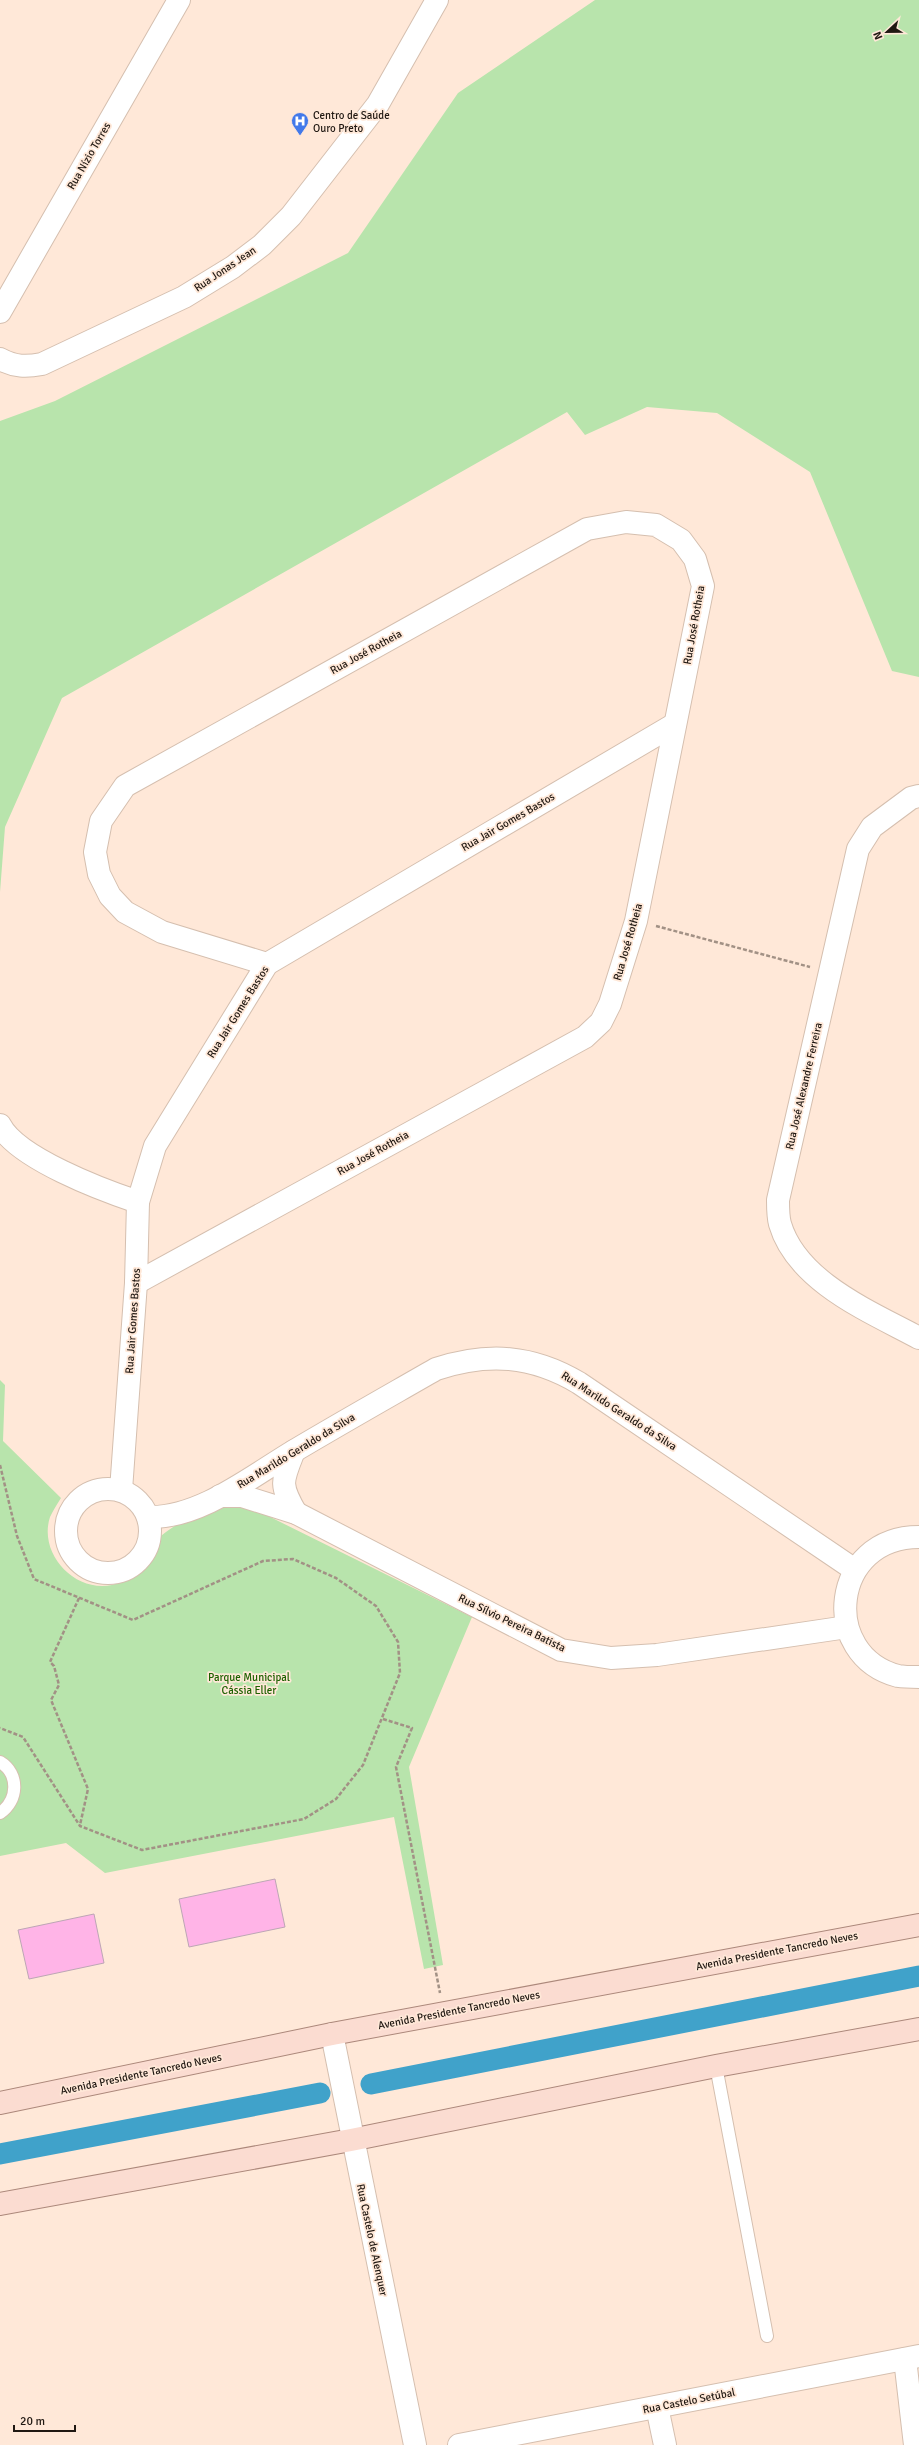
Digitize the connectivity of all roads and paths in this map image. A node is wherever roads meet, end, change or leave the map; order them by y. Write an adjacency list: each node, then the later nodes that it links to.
1 (179, 0): 3 (street, Rua Nízio Torres)
2 (437, 0): 4 (street, Rua Jonas Jean)
3 (0, 312)
4 (0, 360)
5 (675, 724): 7 (street, Rua José Rotheia); 8 (street, Rua Jair Gomes Bastos); 8 (street, Rua José Rotheia)
6 (919, 796): 9 (street, Rua José Alexandre Ferreira)
7 (636, 921): 9 (path); 12 (street, Rua José Rotheia)
8 (267, 964): 11 (street, Rua Jair Gomes Bastos)
9 (831, 972): 13 (street, Rua José Alexandre Ferreira)
10 (2, 1133): 11 (street)
11 (138, 1202): 12 (street, Rua Jair Gomes Bastos)
12 (136, 1283): 16 (street, Rua Jair Gomes Bastos)
13 (919, 1338)
14 (294, 1451): 17 (street, Rua Marildo Geraldo da Silva); 18 (street); 21 (street, Rua Marildo Geraldo da Silva)
15 (0, 1464): 22 (path)
16 (121, 1490): 19 (street); 19 (street)
17 (220, 1496): 18 (street, Rua Sílvio Pereira Batista); 19 (street, Rua Marildo Geraldo da Silva)
18 (296, 1513): 23 (street, Rua Sílvio Pereira Batista)
19 (148, 1517)
20 (919, 1537): 21 (street)
21 (855, 1570): 23 (street)
22 (79, 1598): 25 (path); 29 (path)
23 (847, 1627): 24 (street)
24 (919, 1677)
25 (383, 1719): 29 (path); 31 (path)
26 (0, 1728): 29 (path)
27 (0, 1762): 28 (lane)
28 (0, 1813)
29 (80, 1826)
30 (919, 1925): 31 (main road, Avenida Presidente Tancredo Neves)
31 (443, 2013): 33 (main road, Avenida Presidente Tancredo Neves)
32 (919, 2029): 34 (main road)
33 (332, 2034): 35 (main road, Avenida Presidente Tancredo Neves); 36 (street, Rua Castelo de Alenquer)
34 (716, 2066): 36 (main road); 38 (lane)
35 (0, 2103)
36 (351, 2140): 37 (main road); 41 (street, Rua Castelo de Alenquer)
37 (0, 2204)
38 (767, 2336)
39 (912, 2358): 40 (street, Rua Castelo Setúbal); 44 (street)
40 (657, 2407): 42 (street, Rua Castelo Setúbal); 43 (street)
41 (415, 2445)
42 (459, 2445)
43 (665, 2445)
44 (915, 2445)

